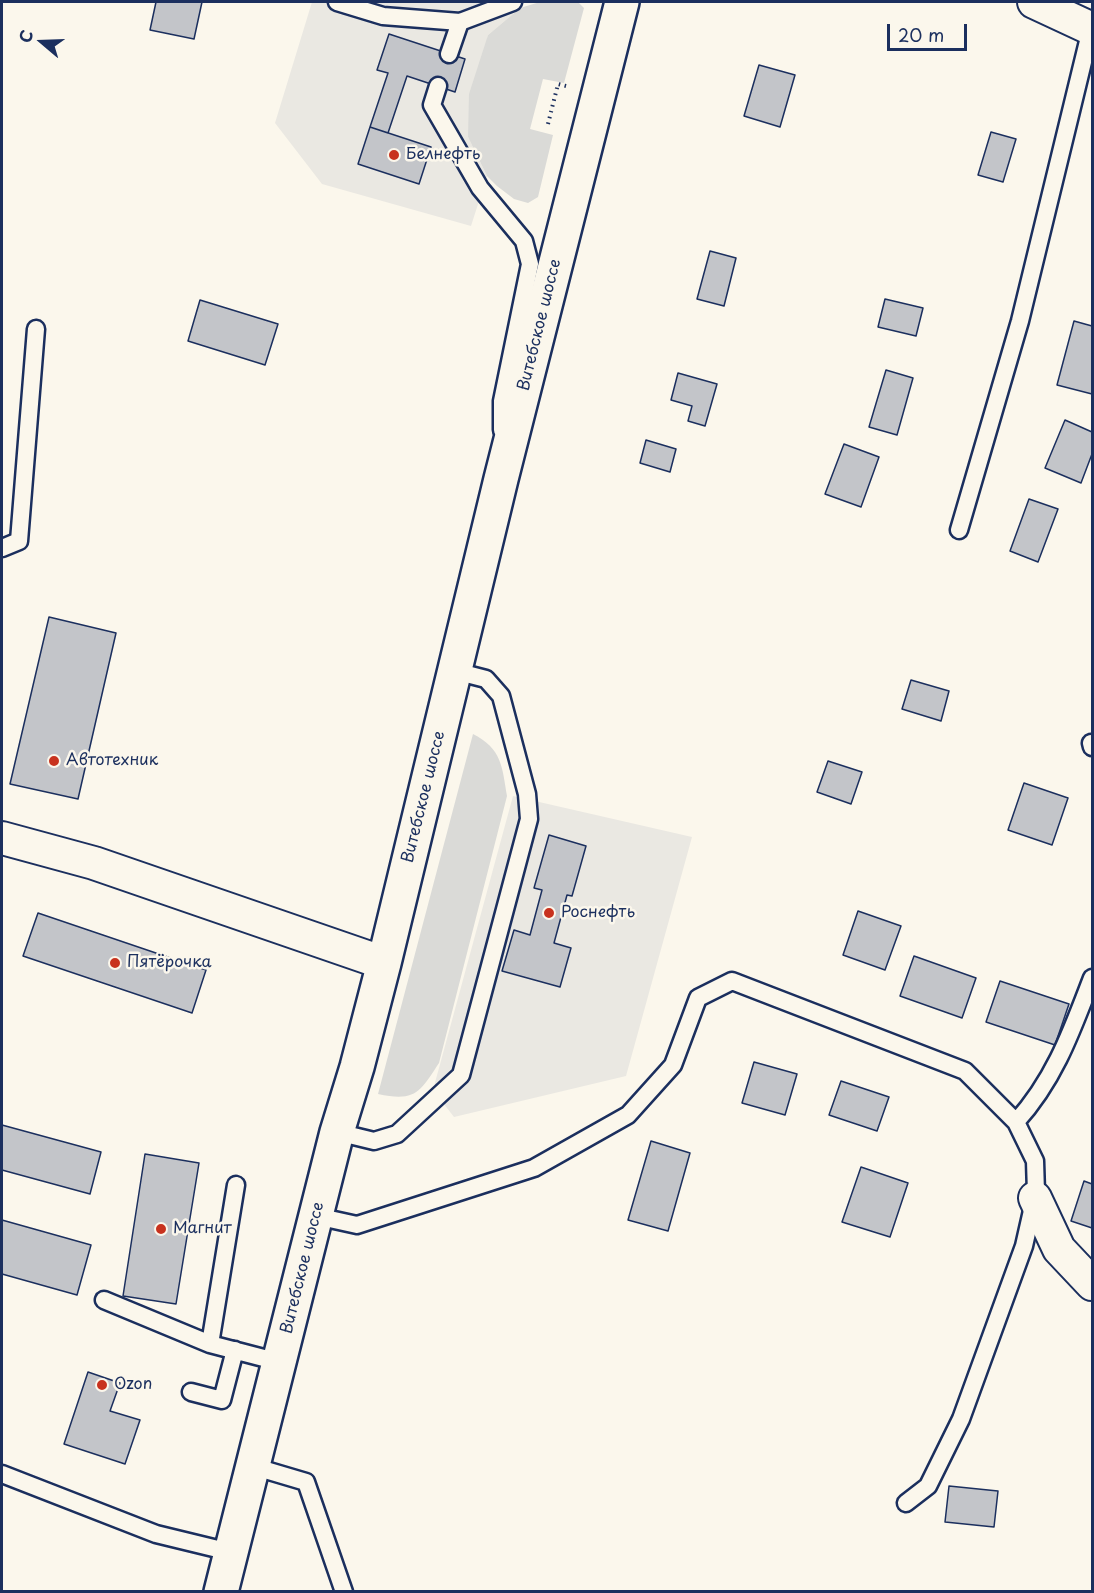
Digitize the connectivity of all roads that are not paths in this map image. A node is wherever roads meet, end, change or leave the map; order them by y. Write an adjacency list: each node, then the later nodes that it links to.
1 (337, 2): 5 (lane)
2 (622, 2): 10 (main road, Витебское шоссе)
3 (1034, 2): 6 (street)
4 (503, 3): 5 (lane)
5 (460, 22): 7 (lane)
6 (1091, 29): 11 (lane)
7 (449, 54)
8 (438, 86): 10 (lane)
9 (36, 329): 12 (lane)
10 (501, 479): 13 (main road, Витебское шоссе)
11 (959, 530)
12 (2, 548)
13 (455, 671): 15 (main road, Витебское шоссе); 18 (lane)
14 (2, 838): 15 (street)
15 (384, 963): 18 (main road, Витебское шоссе)
16 (1092, 978): 17 (lane)
17 (1016, 1122): 20 (lane); 21 (lane)
18 (337, 1132): 21 (main road, Витебское шоссе)
19 (237, 1185): 24 (lane)
20 (1035, 1198): 22 (street); 30 (lane)
21 (316, 1216): 26 (main road, Витебское шоссе)
22 (1092, 1284)
23 (104, 1300): 24 (lane)
24 (210, 1344): 25 (lane)
25 (235, 1350): 26 (lane); 27 (lane)
26 (279, 1362): 28 (main road, Витебское шоссе)
27 (191, 1392)
28 (252, 1466): 31 (main road, Витебское шоссе); 33 (lane)
29 (2, 1474): 31 (lane)
30 (906, 1503)
31 (230, 1552): 32 (main road, Витебское шоссе)
32 (220, 1592)
33 (344, 1592)

